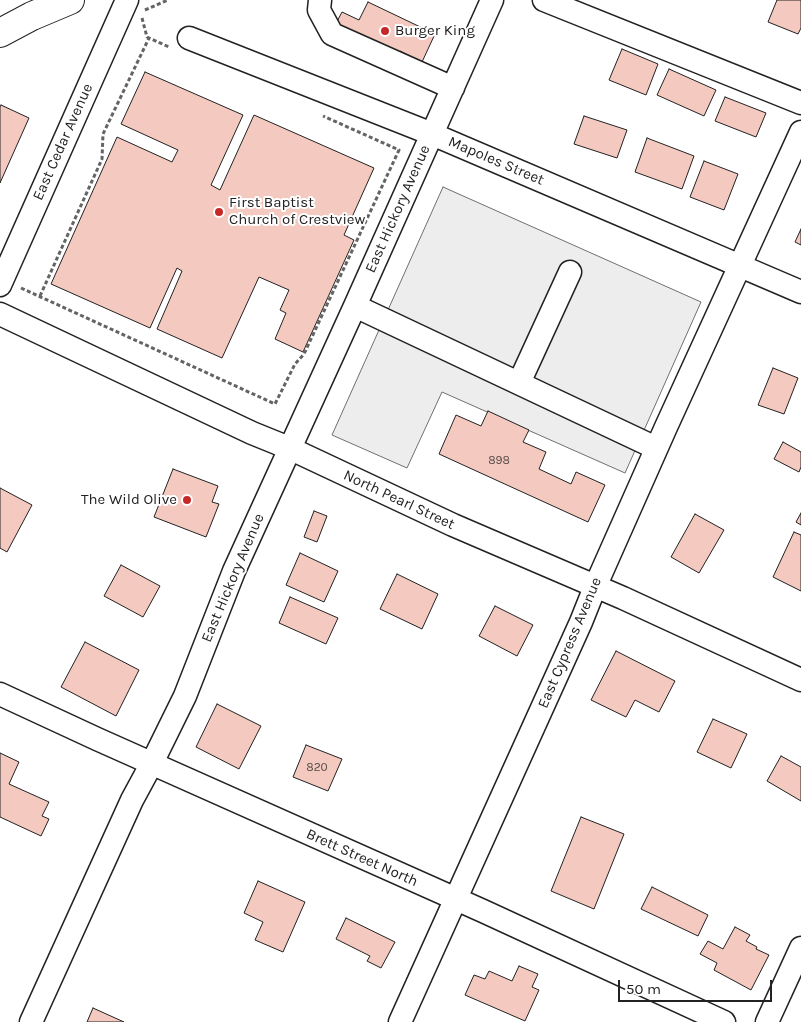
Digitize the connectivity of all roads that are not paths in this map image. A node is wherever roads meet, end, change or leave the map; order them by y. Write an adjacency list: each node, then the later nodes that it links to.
1 (70, 0): 6 (main road)
2 (127, 0): 14 (street, East Cedar Avenue)
3 (320, 0): 8 (street)
4 (492, 0): 8 (street, East Hickory Avenue)
5 (544, 0): 9 (street)
6 (0, 33)
7 (182, 44): 11 (street, Mapoles Street)
8 (452, 88): 11 (street, East Hickory Avenue)
9 (801, 103)
10 (801, 132): 12 (street, East Cypress Avenue)
11 (432, 134): 12 (street, Mapoles Street); 16 (street, East Hickory Avenue)
12 (739, 264): 15 (street, Mapoles Street); 20 (street, East Cypress Avenue)
13 (570, 272): 18 (street)
14 (1, 282)
15 (801, 292)
16 (356, 306): 18 (street); 19 (street, East Hickory Avenue)
17 (0, 314): 19 (street, North Pearl Street)
18 (519, 383): 20 (street)
19 (289, 448): 21 (street, North Pearl Street); 24 (street, East Hickory Avenue)
20 (656, 448): 21 (street, East Cypress Avenue)
21 (594, 587): 22 (street, North Pearl Street); 25 (street, East Cypress Avenue)
22 (801, 680)
23 (0, 694): 24 (street, Brett Street North)
24 (152, 763): 25 (street, Brett Street North); 27 (street, East Hickory Avenue)
25 (455, 899): 28 (street, East Cypress Avenue); 29 (street, Brett Street North)
26 (801, 948): 30 (street)
27 (31, 1022)
28 (400, 1022)
29 (724, 1022)
30 (767, 1022)

